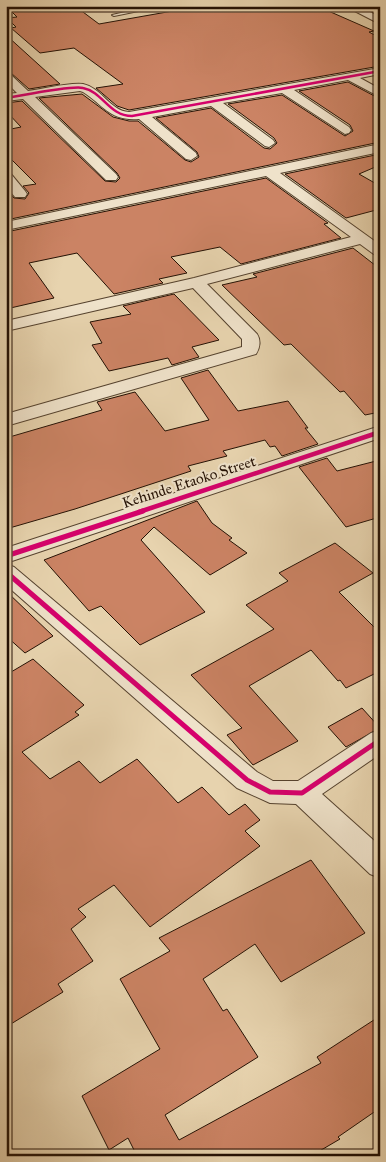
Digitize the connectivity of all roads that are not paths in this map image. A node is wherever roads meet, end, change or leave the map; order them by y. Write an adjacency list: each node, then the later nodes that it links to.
1 (161, 6): 5 (lane)
2 (350, 6): 6 (street)
3 (363, 6): 4 (street)
4 (380, 14)
5 (114, 15)
6 (380, 21)
7 (380, 71): 9 (street)
8 (6, 76): 12 (street)
9 (350, 76): 10 (street); 11 (street)
10 (284, 89): 14 (street); 16 (street)
11 (380, 94)
12 (26, 95): 13 (street); 15 (street); 21 (street)
13 (6, 98)
14 (214, 102): 15 (street); 17 (street)
15 (142, 115): 19 (street)
16 (345, 130)
17 (269, 144)
18 (380, 148): 20 (street)
19 (191, 156)
20 (270, 172): 24 (street); 25 (street)
21 (111, 176)
22 (6, 177): 23 (street)
23 (20, 194)
24 (6, 226)
25 (362, 239): 26 (street); 27 (street)
26 (380, 252)
27 (196, 282): 28 (street); 29 (street)
28 (6, 326)
29 (6, 420)
30 (380, 432): 31 (street, Kehinde Etaoko Street)
31 (6, 556)
32 (6, 572): 34 (street)
33 (380, 740): 34 (street)
34 (302, 793): 35 (street)
35 (380, 865)

